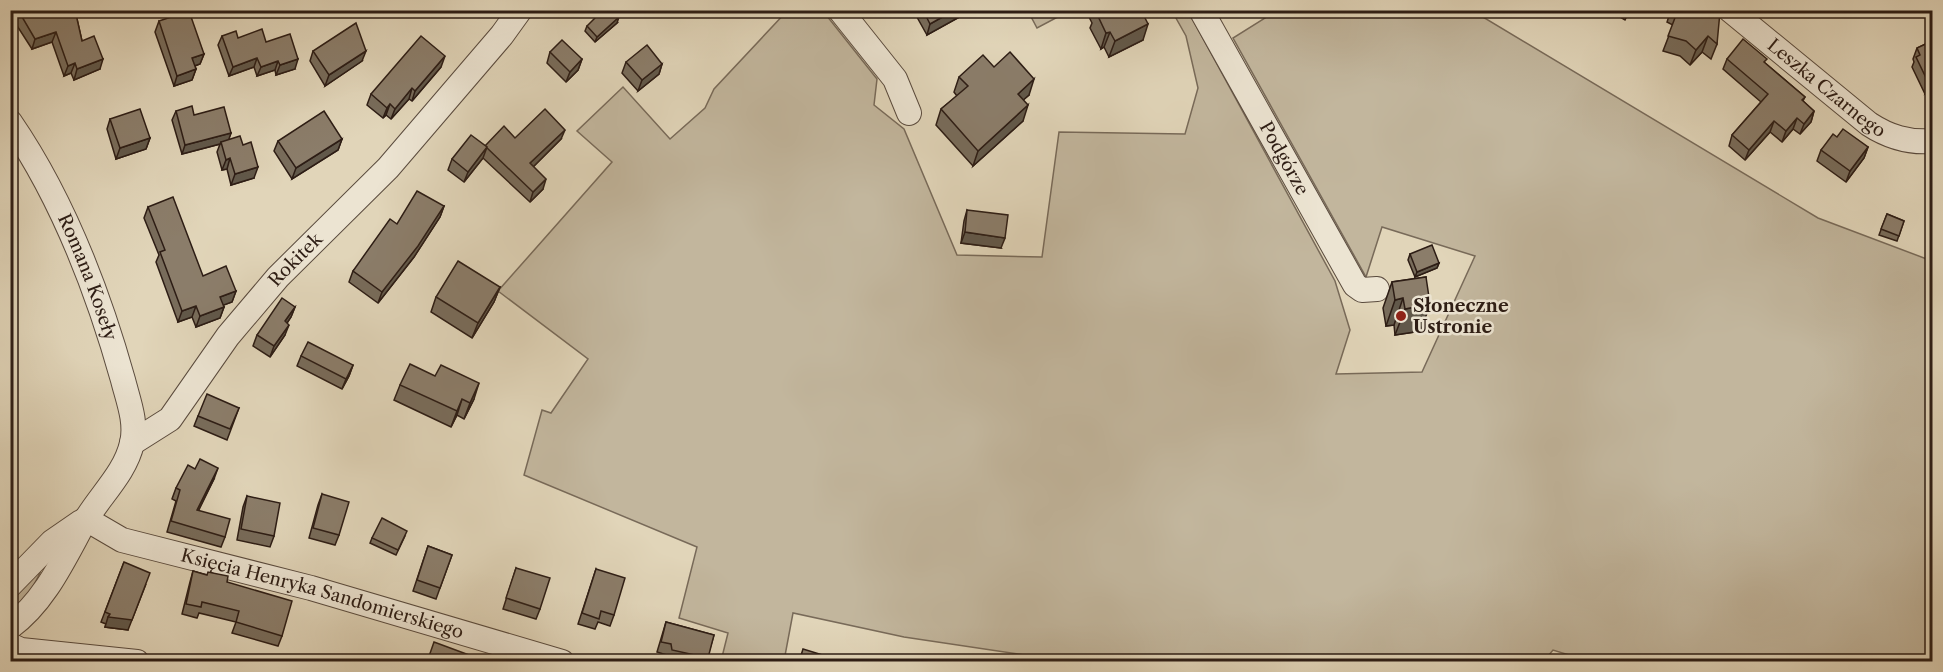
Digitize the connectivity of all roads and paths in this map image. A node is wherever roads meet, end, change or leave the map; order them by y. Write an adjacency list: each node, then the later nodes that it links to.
1 (520, 10): 9 (street, Rokitek)
2 (840, 10): 5 (street)
3 (1201, 10): 8 (street, Podgórze)
4 (1730, 10): 7 (street, Leszka Czarnego)
5 (909, 113)
6 (10, 122): 9 (street, Romana Koseły)
7 (1932, 141)
8 (1377, 289)
9 (132, 443): 10 (street)
10 (86, 519): 11 (street); 12 (street); 15 (street, Księcia Henryka Sandomierskiego)
11 (10, 585)
12 (10, 627)
13 (10, 645): 14 (street)
14 (137, 662)
15 (562, 662)

